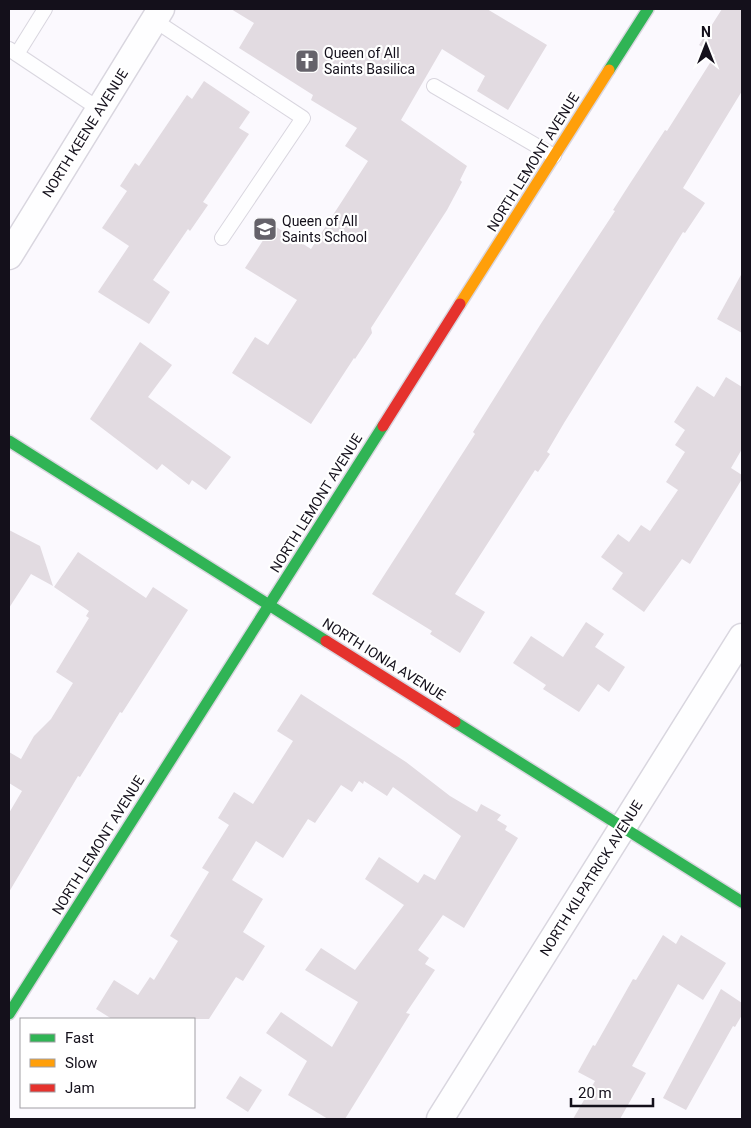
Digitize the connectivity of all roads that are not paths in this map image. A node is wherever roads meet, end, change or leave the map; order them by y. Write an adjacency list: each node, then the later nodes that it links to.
1 (46, 9): 4 (lane)
2 (648, 9): 7 (street, NORTH LEMONT AVENUE)
3 (157, 14): 6 (street, NORTH KEENE AVENUE); 8 (lane)
4 (13, 51): 6 (lane)
5 (434, 86): 7 (lane)
6 (99, 109): 9 (street, NORTH KEENE AVENUE)
7 (554, 156): 11 (street, NORTH LEMONT AVENUE)
8 (222, 238)
9 (9, 256)
10 (9, 441): 11 (street, NORTH IONIA AVENUE)
11 (269, 605): 13 (street, NORTH IONIA AVENUE); 15 (street, NORTH LEMONT AVENUE)
12 (742, 637): 13 (street, NORTH KILPATRICK AVENUE)
13 (623, 827): 14 (street, NORTH IONIA AVENUE); 16 (street, NORTH KILPATRICK AVENUE)
14 (742, 902)
15 (9, 1014)
16 (440, 1119)

